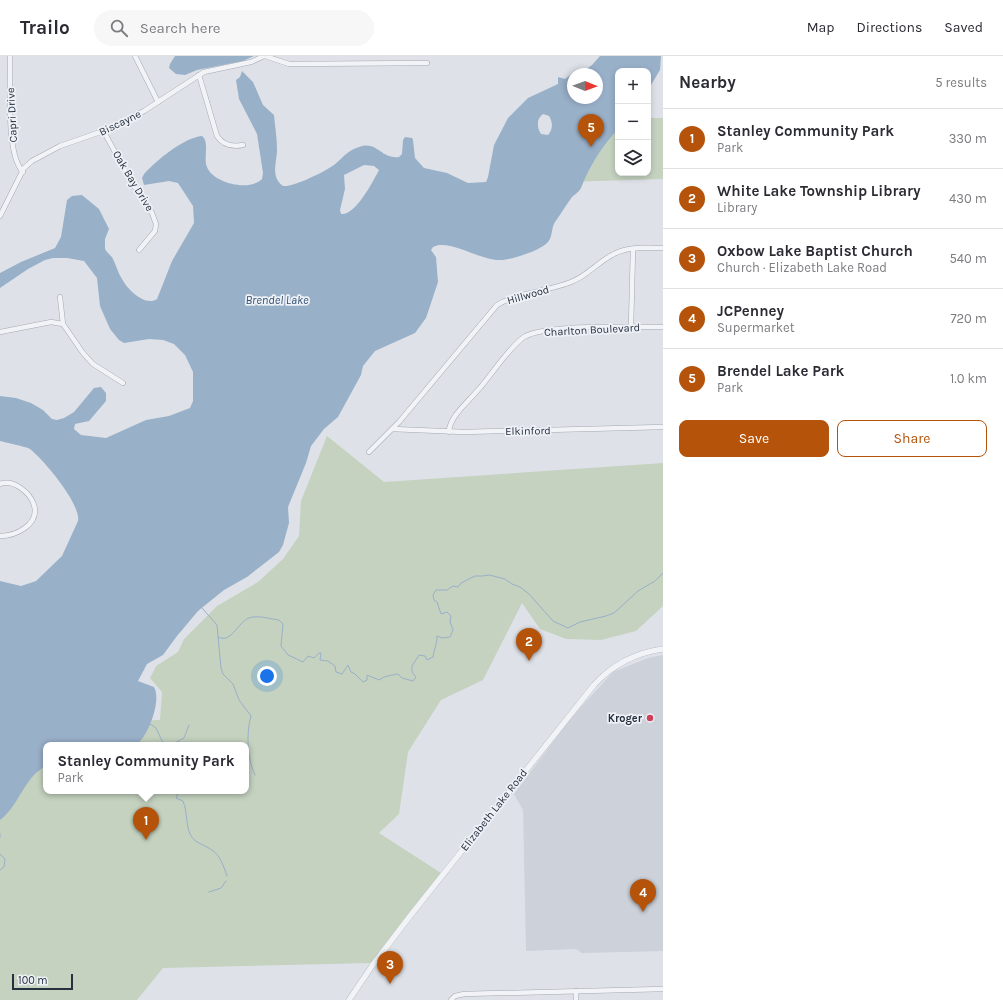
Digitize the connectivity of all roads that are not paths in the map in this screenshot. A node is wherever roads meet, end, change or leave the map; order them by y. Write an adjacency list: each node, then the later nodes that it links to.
1 (10, 56): 9 (street, Capri Drive)
2 (135, 56): 6 (street)
3 (264, 56): 4 (street); 5 (street, Biscayne)
4 (427, 63)
5 (199, 75): 6 (street, Biscayne); 8 (street)
6 (158, 102): 7 (street, Biscayne)
7 (104, 132): 9 (street, Biscayne); 13 (street, Oak Bay Drive)
8 (243, 145)
9 (22, 172): 10 (street, Biscayne)
10 (0, 216)
11 (663, 248): 12 (street, Hillwood)
12 (633, 249): 16 (street); 21 (street, Hillwood)
13 (139, 250)
14 (60, 297): 15 (street)
15 (63, 324): 18 (street); 19 (street)
16 (631, 327): 17 (street, Charlton Boulevard); 22 (street, Charlton Boulevard)
17 (663, 327)
18 (0, 332)
19 (123, 383)
20 (663, 427): 22 (street, Elkinford)
21 (392, 429): 22 (street, Elkinford); 23 (street, Hillwood)
22 (449, 432)
23 (369, 452)
24 (0, 484): 25 (street)
25 (0, 536)
26 (663, 650): 29 (street, Elizabeth Lake Road)
27 (663, 989): 28 (street)
28 (576, 991): 30 (street); 31 (street)
29 (349, 1000)
30 (451, 1000)
31 (576, 1000)

